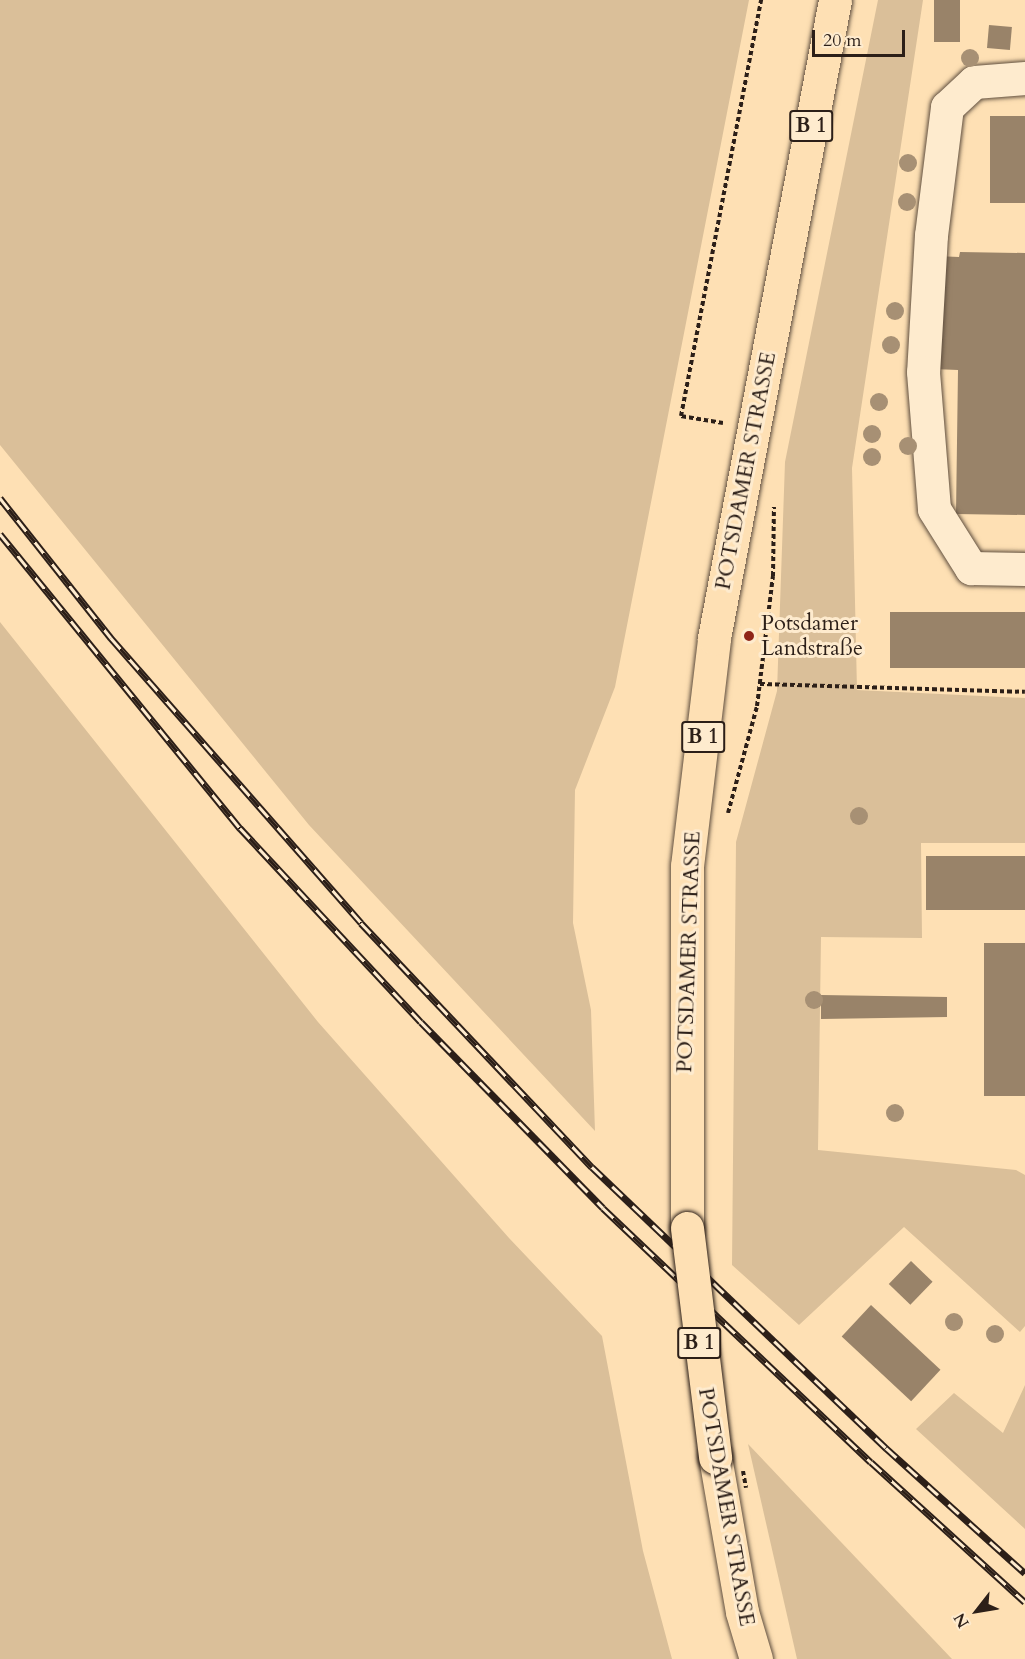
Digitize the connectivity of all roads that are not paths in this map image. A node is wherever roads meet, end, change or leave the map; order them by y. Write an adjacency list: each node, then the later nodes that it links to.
1 (835, 0): 4 (main road, POTSDAMER STRASSE / B 1, bridge)
2 (1025, 78): 3 (lane)
3 (1025, 568)
4 (756, 1659)

